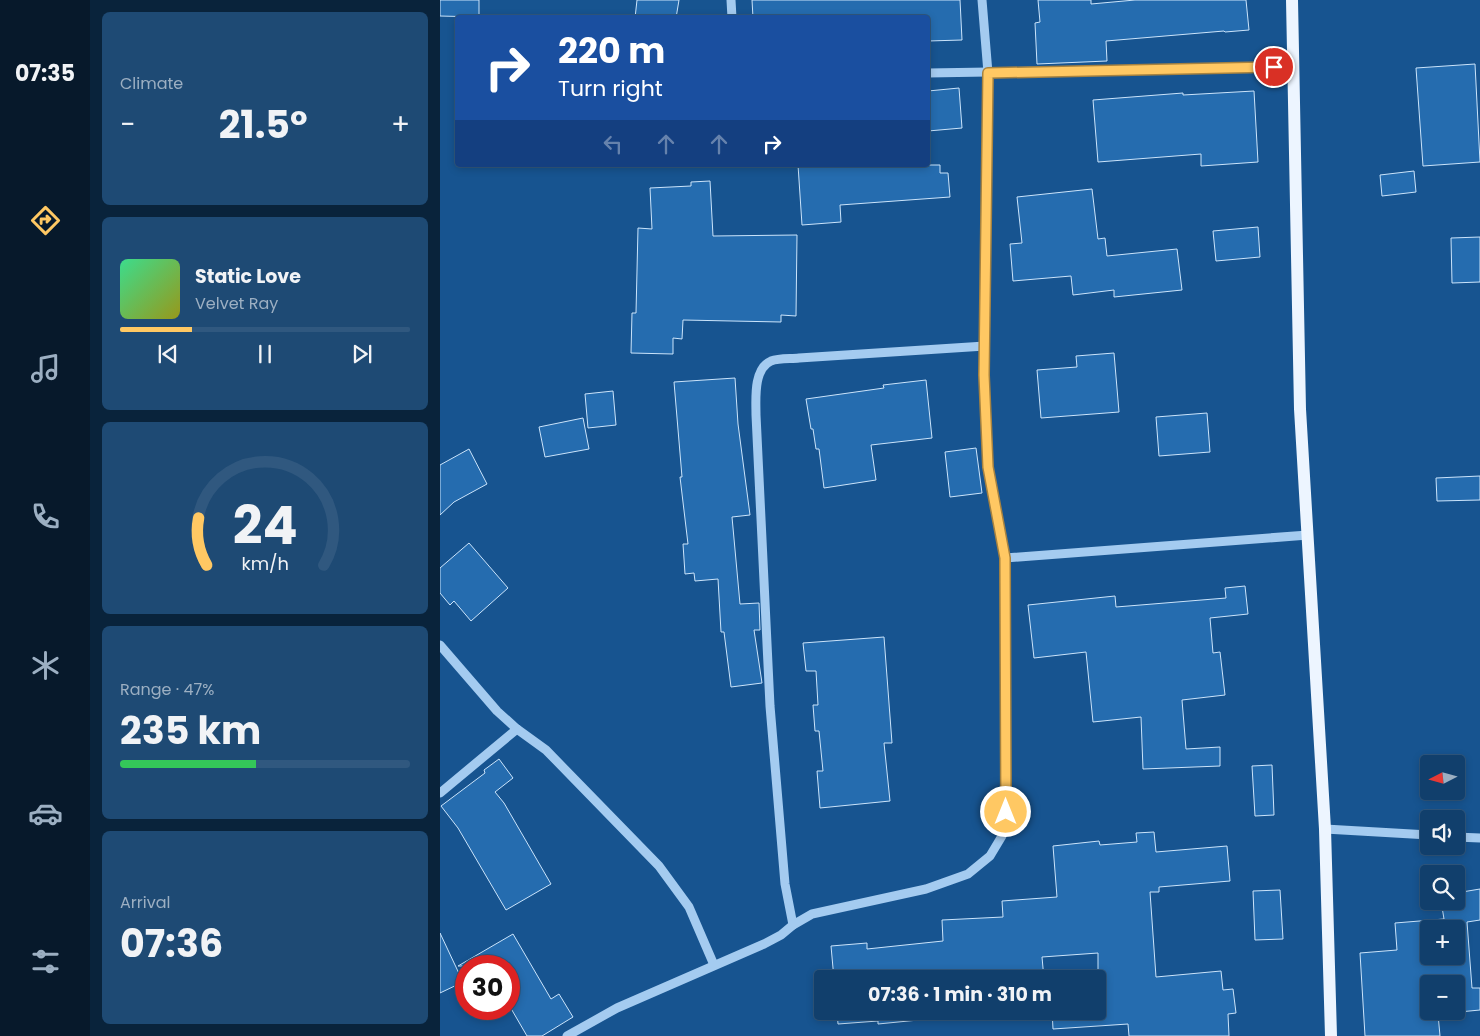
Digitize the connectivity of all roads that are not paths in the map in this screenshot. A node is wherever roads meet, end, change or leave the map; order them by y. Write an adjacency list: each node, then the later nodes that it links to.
1 (732, 0): 4 (street)
2 (982, 0): 7 (street)
3 (1292, 0): 5 (main road)
4 (732, 15)
5 (1293, 67): 7 (street); 9 (main road)
6 (930, 73): 7 (street)
7 (988, 73): 8 (street)
8 (985, 346): 10 (street); 18 (street)
9 (1308, 535): 10 (street); 14 (main road)
10 (1005, 558): 18 (street)
11 (440, 645): 12 (street)
12 (517, 729): 13 (street); 19 (street)
13 (440, 793)
14 (1325, 829): 15 (street); 21 (main road)
15 (1420, 834)
16 (1465, 837): 17 (street)
17 (1480, 838)
18 (793, 925): 19 (street)
19 (714, 965): 20 (street)
20 (567, 1036)
21 (1331, 1036)

